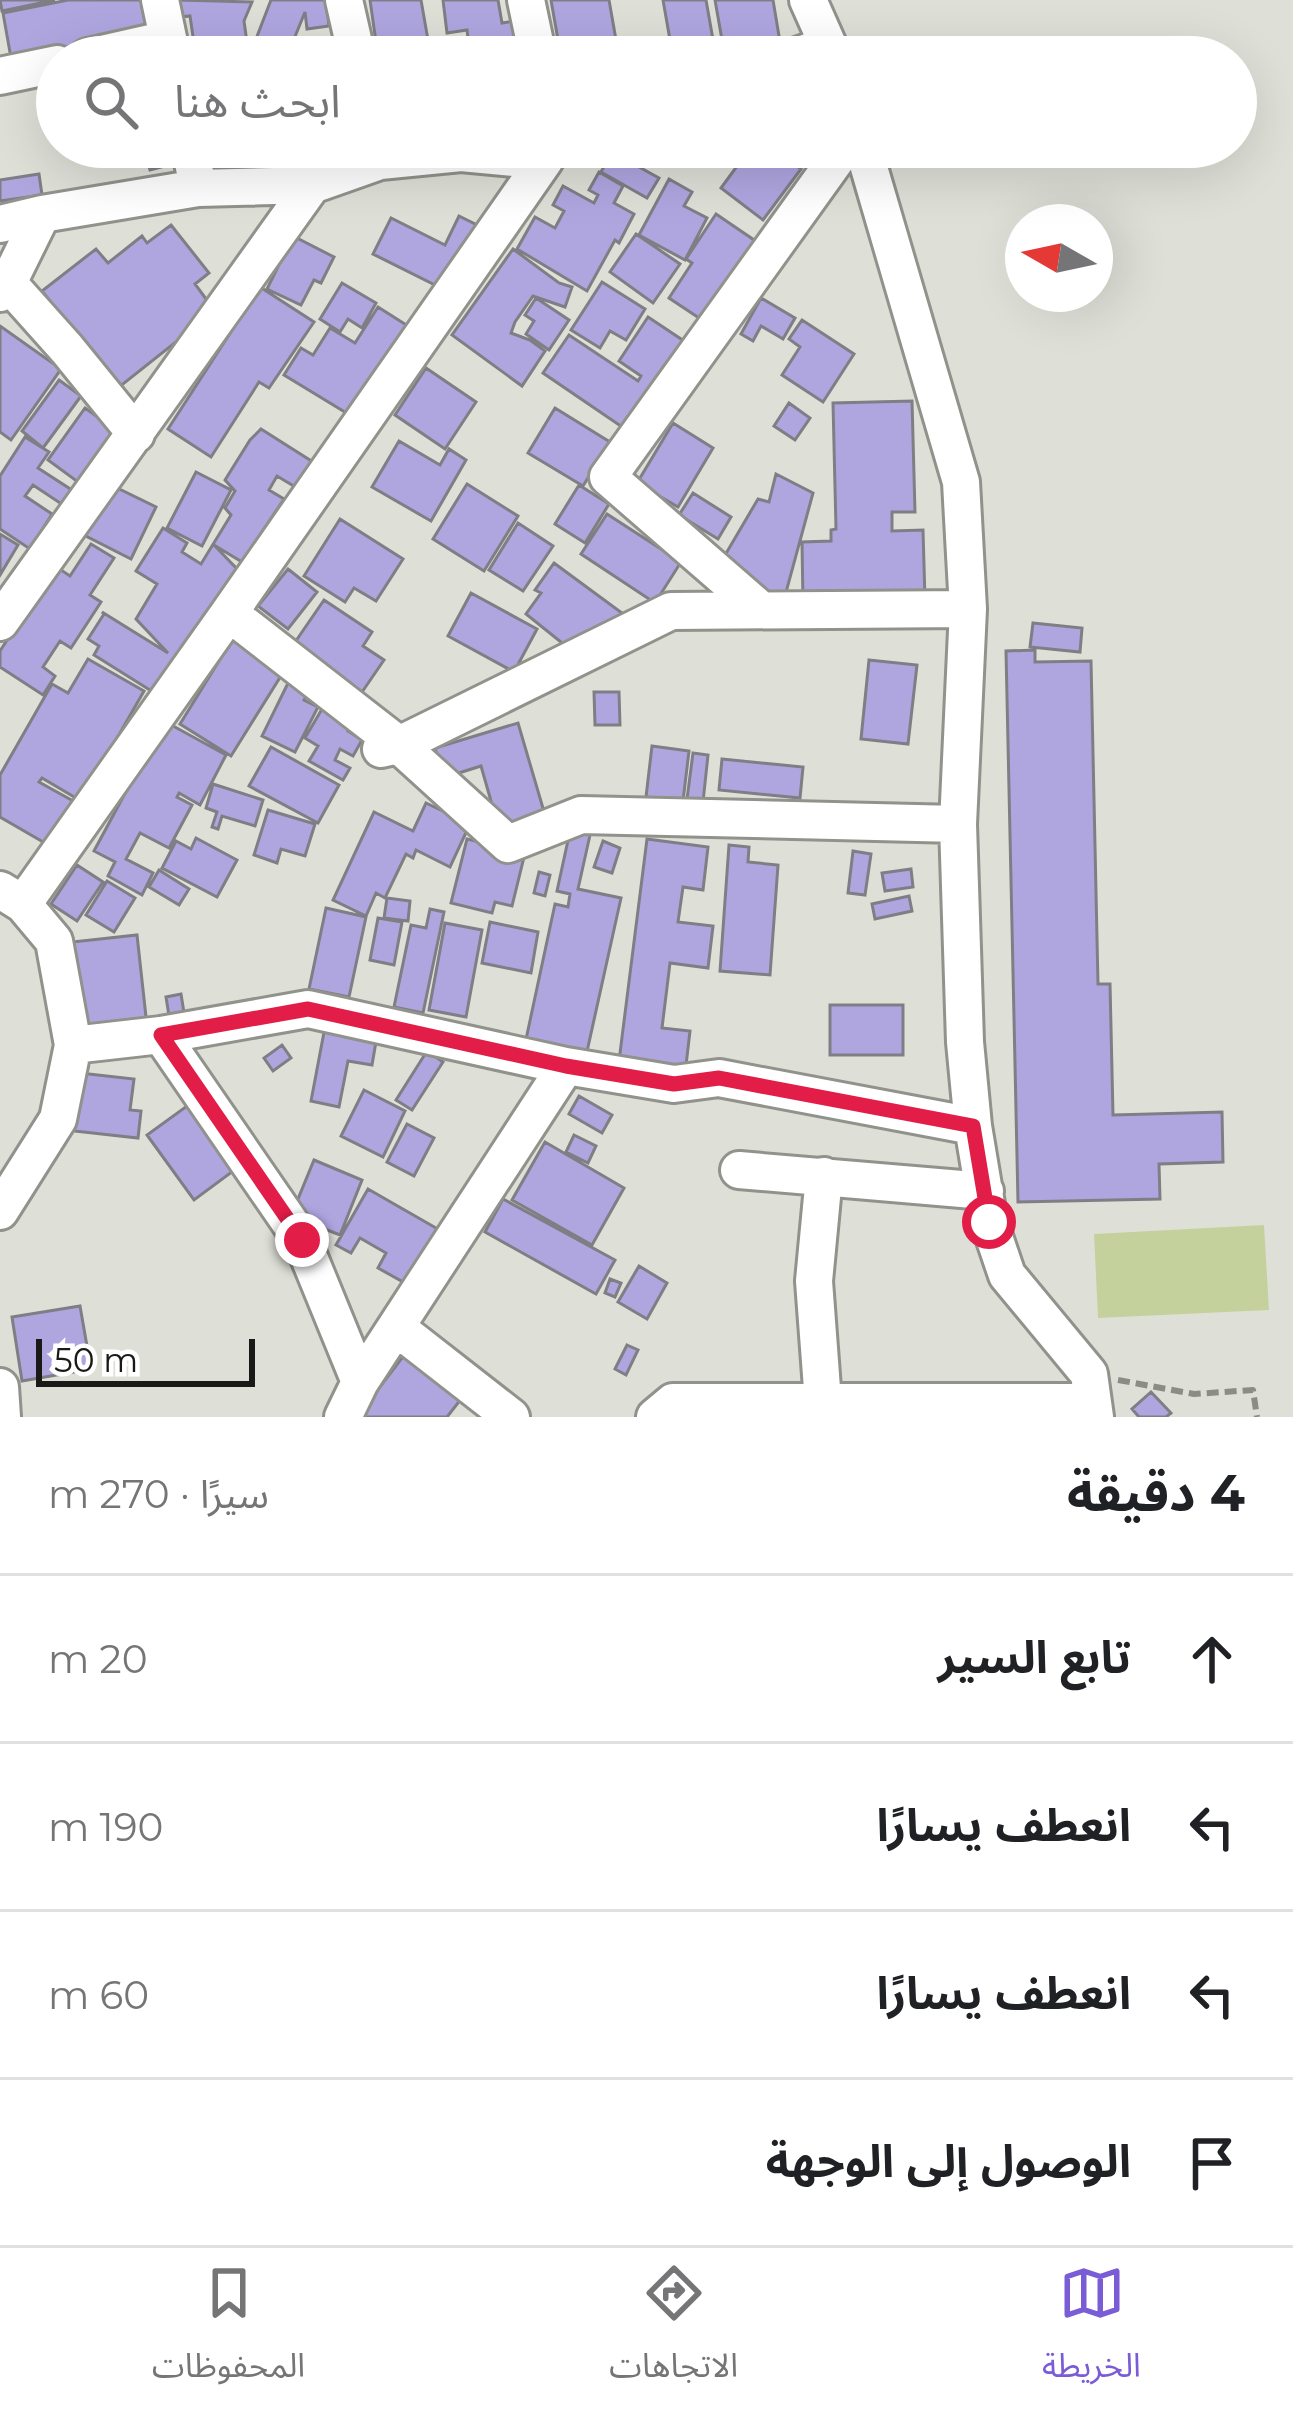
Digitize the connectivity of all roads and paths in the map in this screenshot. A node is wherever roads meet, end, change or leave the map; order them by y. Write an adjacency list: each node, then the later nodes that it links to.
1 (160, 0): 6 (street)
2 (344, 0): 7 (street)
3 (526, 0): 8 (street)
4 (808, 0): 9 (street)
5 (825, 0): 10 (street)
6 (168, 36)
7 (352, 36)
8 (534, 36)
9 (815, 36)
10 (820, 36)
11 (36, 68): 12 (street)
12 (0, 76)
13 (194, 168): 19 (street)
14 (348, 168): 18 (street)
15 (538, 168): 26 (street)
16 (830, 168): 24 (street)
17 (869, 168): 25 (street)
18 (311, 185): 19 (street); 23 (street)
19 (198, 188): 20 (street)
20 (42, 214): 21 (street); 22 (street)
21 (0, 224)
22 (4, 288): 23 (street)
23 (136, 434): 27 (street)
24 (760, 609): 25 (street); 28 (street)
25 (968, 609): 29 (street)
26 (230, 613): 28 (street); 30 (street)
27 (0, 622)
28 (385, 748): 29 (street)
29 (958, 824): 34 (street)
30 (11, 897): 32 (street)
31 (161, 1035): 32 (street); 33 (street); 40 (street)
32 (73, 1045): 38 (street)
33 (566, 1066): 34 (street); 39 (street)
34 (973, 1126): 37 (street)
35 (740, 1169): 36 (street)
36 (824, 1176): 37 (street); 43 (street)
37 (985, 1191): 42 (street)
38 (0, 1211)
39 (397, 1328): 40 (street); 46 (street)
40 (361, 1382): 45 (street)
41 (0, 1387): 44 (street)
42 (1092, 1398): 43 (street); 48 (path)
43 (823, 1402): 47 (street)
44 (2, 1417)
45 (343, 1417)
46 (511, 1417)
47 (655, 1417)
48 (1258, 1417)

